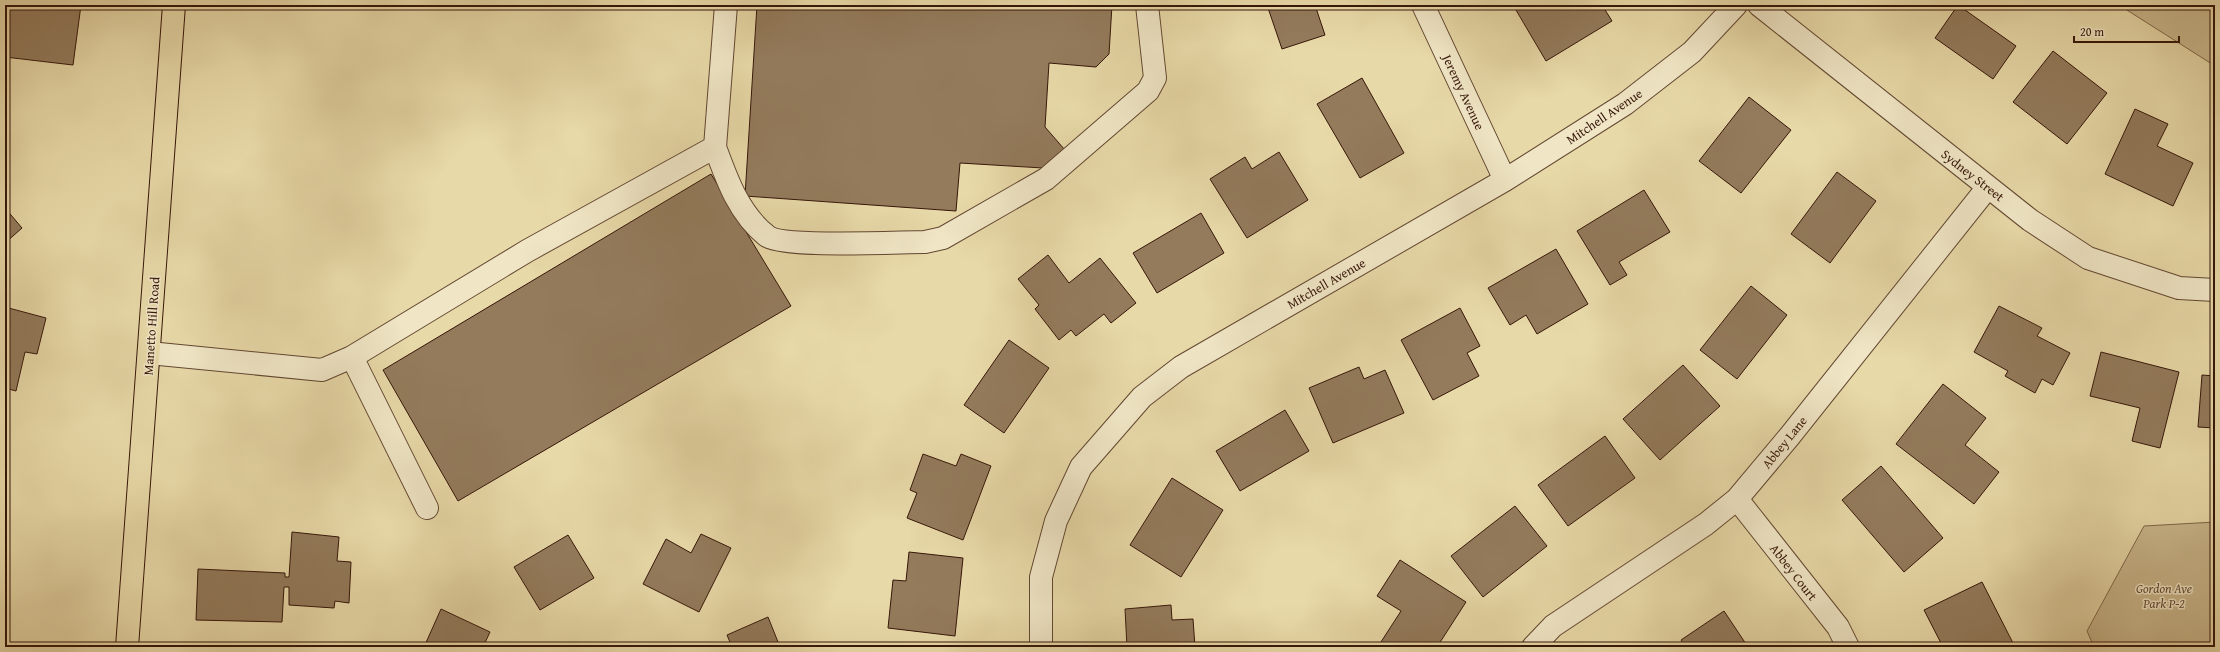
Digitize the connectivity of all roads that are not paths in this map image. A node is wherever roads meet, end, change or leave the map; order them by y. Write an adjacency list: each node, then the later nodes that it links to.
1 (174, 5): 11 (main road, Manetto Hill Road)
2 (726, 5): 7 (street)
3 (1146, 5): 7 (street)
4 (1423, 5): 8 (street, Jeremy Avenue)
5 (1736, 5): 8 (street, Mitchell Avenue)
6 (1759, 5): 9 (street, Sydney Street)
7 (715, 147): 12 (street)
8 (1505, 180): 16 (street, Mitchell Avenue)
9 (1988, 187): 10 (street, Sydney Street); 13 (street, Abbey Lane)
10 (2215, 290)
11 (149, 353): 12 (street); 15 (main road, Manetto Hill Road)
12 (352, 357): 14 (street)
13 (1737, 500): 17 (street, Abbey Lane); 18 (street, Abbey Court)
14 (427, 508)
15 (127, 647)
16 (1041, 647)
17 (1533, 647)
18 (1848, 647)

